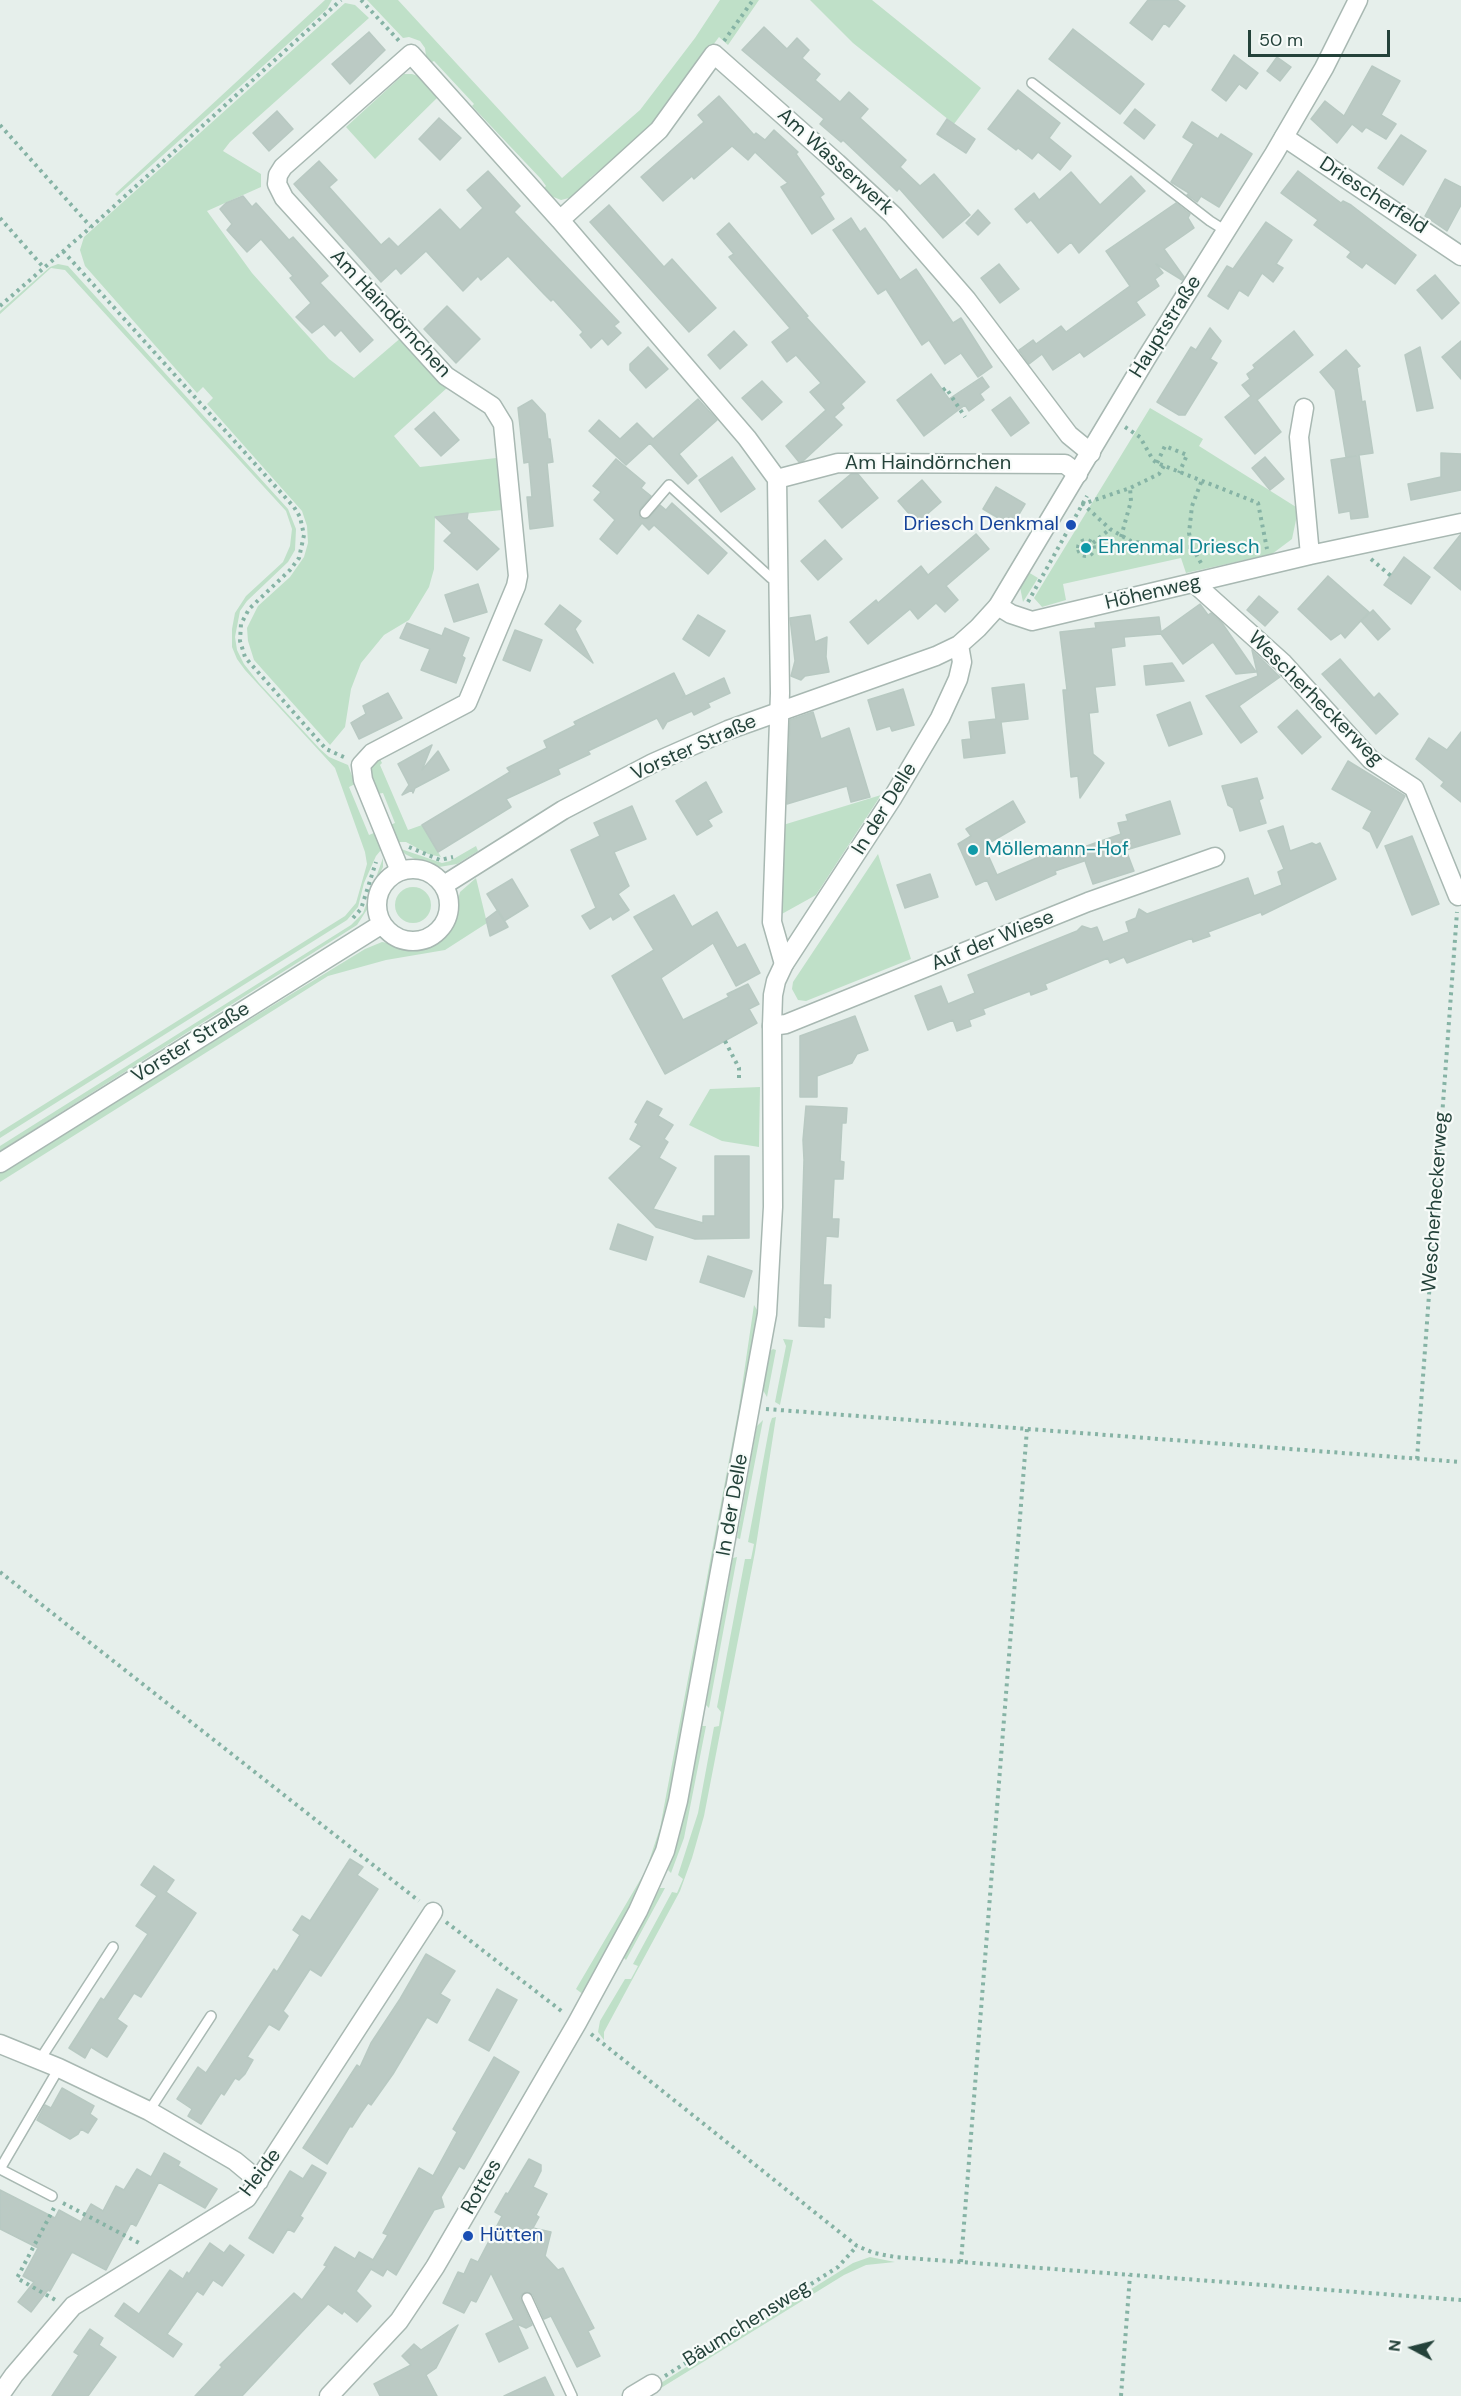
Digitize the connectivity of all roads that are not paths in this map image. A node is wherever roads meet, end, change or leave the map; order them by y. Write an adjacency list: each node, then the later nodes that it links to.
1 (1358, 0): 3 (street, Hauptstraße)
2 (1032, 83): 5 (lane)
3 (1284, 137): 5 (street, Hauptstraße); 6 (street, Driescherfeld)
4 (560, 220): 8 (street, Am Wasserwerk); 10 (street); 20 (street, Am Haindörnchen)
5 (1226, 231): 8 (street, Hauptstraße)
6 (1461, 256)
7 (1304, 408): 13 (street)
8 (1091, 453): 9 (street, Hauptstraße)
9 (1078, 474): 10 (street, Am Haindörnchen); 16 (street, Hauptstraße)
10 (777, 479): 14 (street)
11 (645, 513): 14 (lane)
12 (1461, 523): 13 (street, Höhenweg)
13 (1310, 555): 15 (street, Höhenweg)
14 (778, 579): 18 (street)
15 (1203, 581): 16 (street, Höhenweg); 22 (street, Wescherheckerweg)
16 (998, 606): 17 (street, Hauptstraße)
17 (959, 645): 18 (street, Vorster Straße); 24 (street, In der Delle)
18 (780, 711): 21 (street, Vorster Straße); 24 (street)
19 (1215, 857): 25 (street, Auf der Wiese)
20 (400, 871): 21 (street); 23 (street)
21 (444, 885): 23 (street)
22 (1458, 896)
23 (382, 924): 26 (street, Vorster Straße)
24 (784, 964): 25 (street, In der Delle)
25 (772, 1026): 30 (street, In der Delle)
26 (0, 1163)
27 (433, 1912): 36 (street, Heide)
28 (113, 1947): 32 (lane)
29 (211, 2016): 34 (lane)
30 (582, 2027): 41 (street, Rottes)
31 (0, 2044): 32 (street)
32 (39, 2061): 33 (street)
33 (58, 2068): 34 (street); 35 (lane)
34 (149, 2111): 36 (street)
35 (0, 2169): 37 (lane)
36 (259, 2181): 40 (street, Heide)
37 (52, 2196)
38 (526, 2298): 42 (lane)
39 (652, 2384): 43 (street)
40 (0, 2396)
41 (329, 2396)
42 (572, 2396)
43 (632, 2396)

